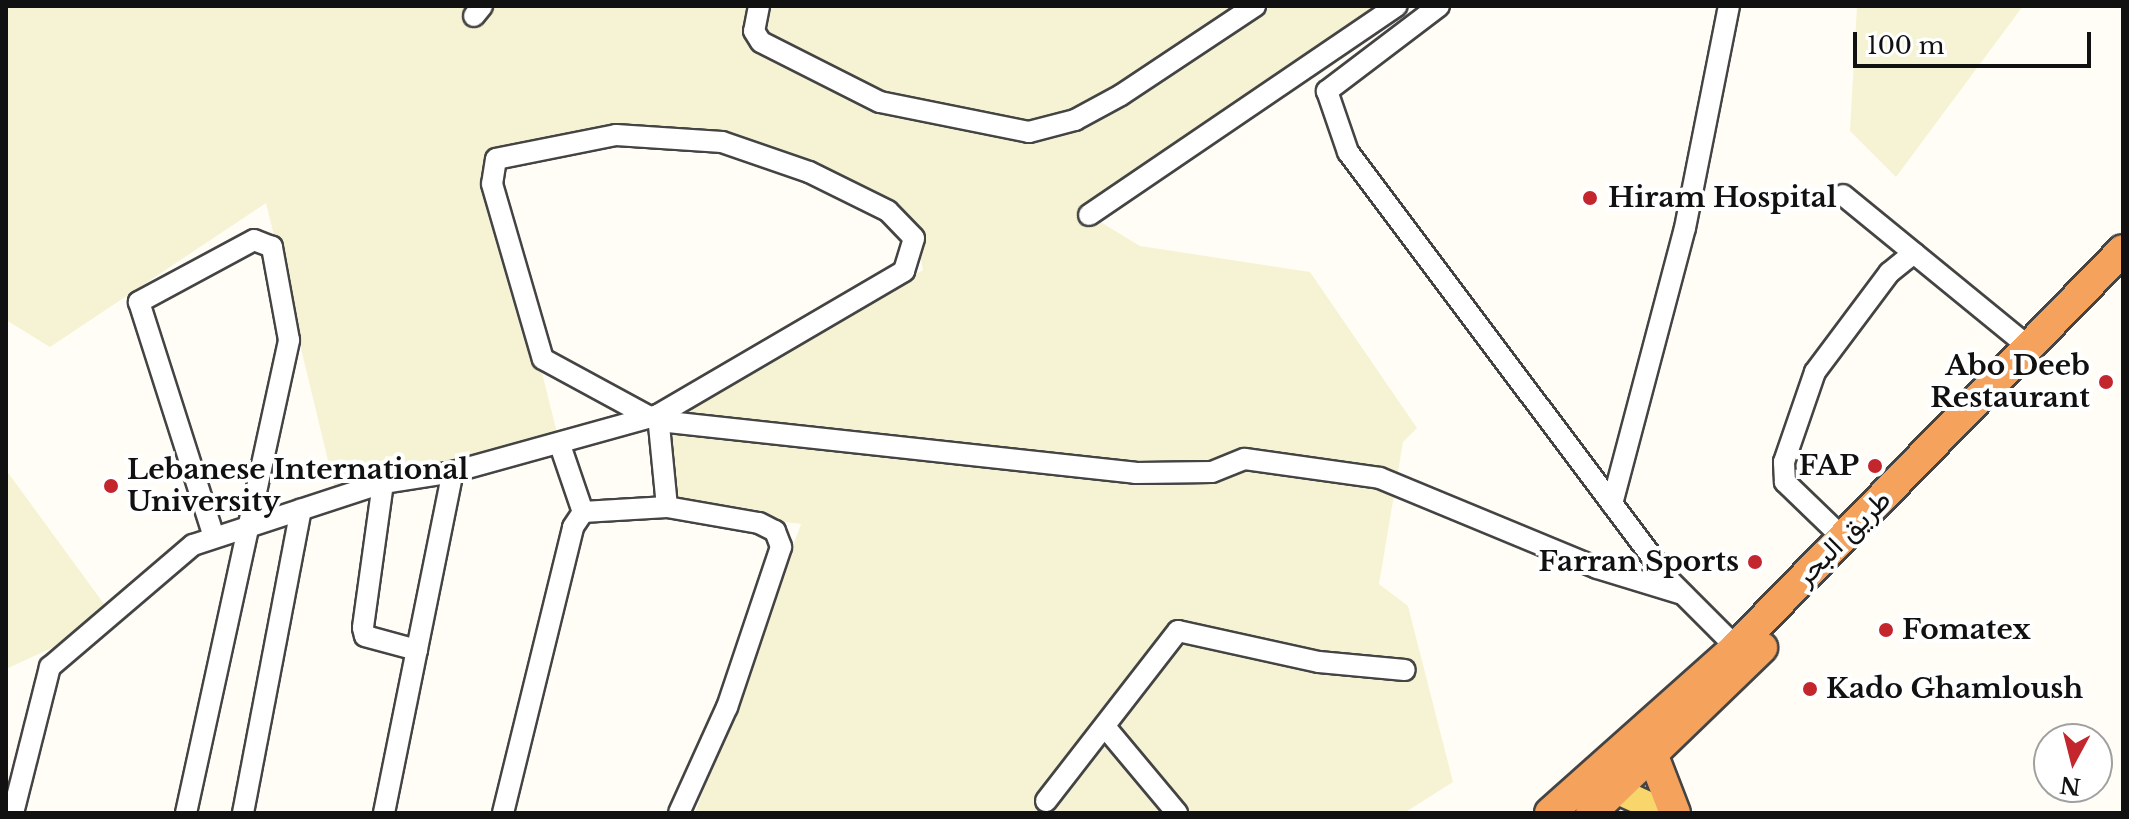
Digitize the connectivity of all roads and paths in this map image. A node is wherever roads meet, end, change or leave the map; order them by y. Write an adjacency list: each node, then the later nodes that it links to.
1 (759, 6): 2 (street)
2 (1255, 6)
3 (1397, 6): 7 (street)
4 (1439, 6): 16 (street)
5 (1729, 6): 16 (street)
6 (1843, 195): 9 (street)
7 (1089, 215)
8 (2123, 250): 11 (highway, طريق البحر)
9 (1914, 253): 11 (street); 22 (street)
10 (2123, 272): 28 (highway, طريق البحر)
11 (2030, 348): 22 (highway, طريق البحر)
12 (656, 417): 12 (street); 13 (street); 17 (street); 23 (street)
13 (560, 445): 14 (street); 19 (street)
14 (453, 472): 15 (street); 25 (street)
15 (383, 483): 18 (street); 25 (street)
16 (1612, 504): 23 (street)
17 (667, 507): 19 (street); 36 (street)
18 (301, 510): 20 (street); 33 (street)
19 (583, 512): 35 (street)
20 (244, 529): 21 (street); 21 (street); 32 (street)
21 (213, 534): 31 (street)
22 (1843, 538): 24 (highway, طريق البحر)
23 (1682, 594): 24 (street)
24 (1736, 647): 30 (highway, طريق البحر)
25 (417, 650): 34 (street)
26 (1405, 670): 27 (street)
27 (1106, 728): 29 (street); 37 (street)
28 (1653, 756): 30 (highway, طريق البحر); 39 (highway)
29 (1046, 801)
30 (1588, 803): 38 (main road)
31 (13, 813)
32 (186, 813)
33 (243, 813)
34 (384, 813)
35 (503, 813)
36 (679, 813)
37 (1177, 813)
38 (1666, 813)
39 (1675, 813)

